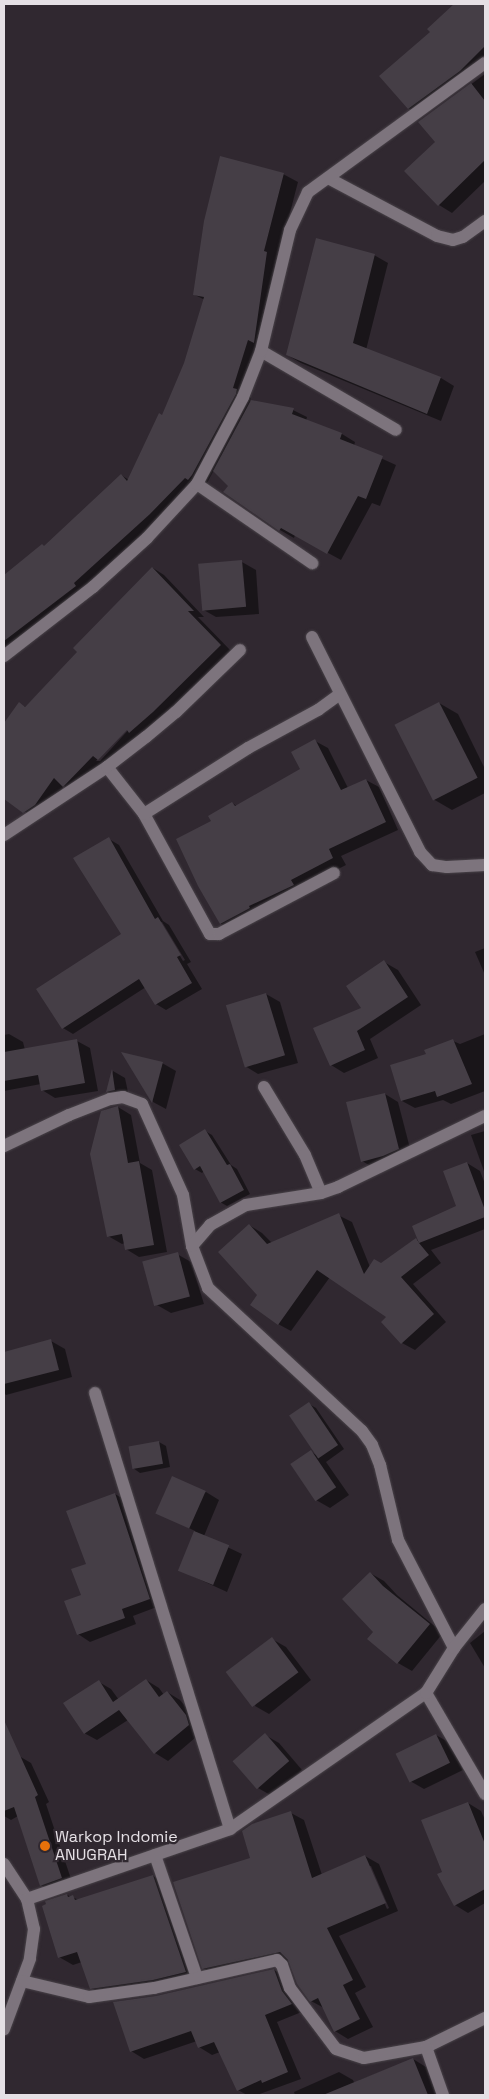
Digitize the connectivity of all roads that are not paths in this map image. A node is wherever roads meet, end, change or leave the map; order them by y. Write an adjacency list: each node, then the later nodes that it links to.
1 (485, 63): 2 (street)
2 (328, 178): 3 (street); 4 (street)
3 (485, 221)
4 (261, 351): 5 (street); 6 (street)
5 (396, 430)
6 (197, 484): 7 (street); 10 (street)
7 (312, 563)
8 (312, 637): 11 (street)
9 (240, 650): 12 (street)
10 (4, 656)
11 (340, 694): 13 (street); 15 (street)
12 (106, 768): 13 (street); 14 (street)
13 (144, 814): 16 (street)
14 (4, 835)
15 (485, 865)
16 (334, 873)
17 (264, 1087): 20 (street)
18 (485, 1116): 20 (street)
19 (4, 1146): 21 (street)
20 (321, 1194): 21 (street)
21 (192, 1246): 24 (street)
22 (95, 1392): 27 (street)
23 (485, 1608): 24 (street)
24 (454, 1648): 25 (street)
25 (426, 1693): 26 (street); 27 (street)
26 (485, 1794)
27 (230, 1829): 28 (street)
28 (155, 1855): 30 (street); 31 (street)
29 (4, 1864): 30 (street)
30 (27, 1899): 32 (street)
31 (196, 1978): 32 (street); 35 (street)
32 (22, 1981): 34 (street)
33 (485, 2018): 35 (street)
34 (4, 2029)
35 (426, 2046): 36 (street)
36 (443, 2095)

